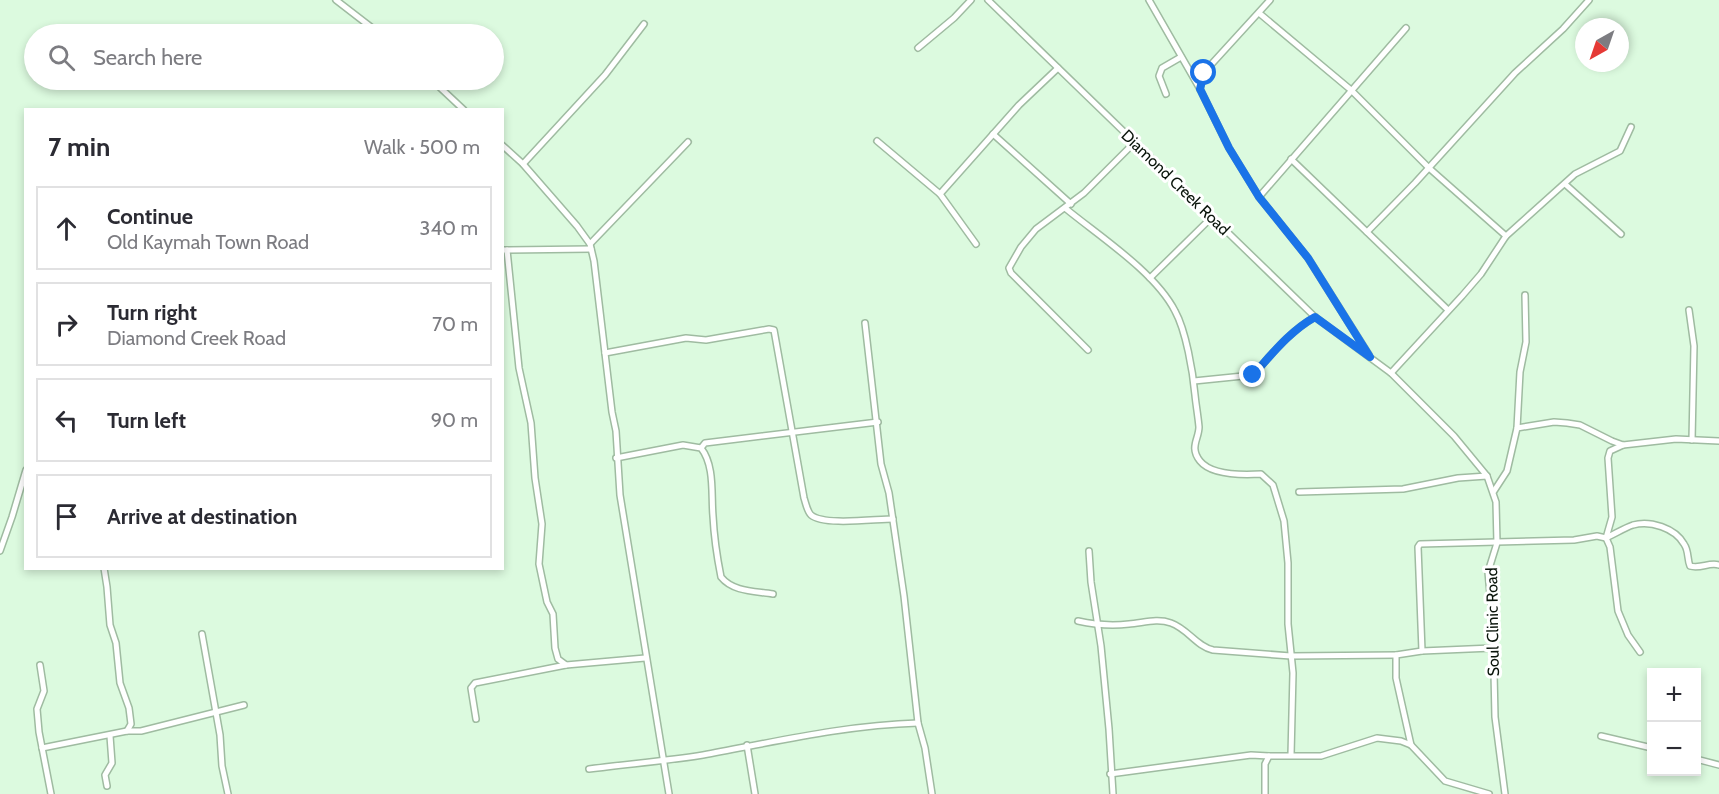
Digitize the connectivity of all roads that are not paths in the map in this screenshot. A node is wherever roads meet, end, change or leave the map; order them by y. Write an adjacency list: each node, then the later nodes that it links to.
1 (336, 0): 8 (street)
2 (971, 0): 11 (street)
3 (988, 0): 13 (street, Diamond Creek Road)
4 (1149, 0): 12 (street)
5 (1270, 0): 7 (street)
6 (1589, 0): 27 (street)
7 (1260, 13): 14 (street); 16 (street)
8 (366, 24)
9 (644, 24): 26 (street)
10 (1406, 28): 16 (street)
11 (918, 48)
12 (1181, 57): 14 (street); 17 (street)
13 (1058, 68): 20 (street); 23 (street, Diamond Creek Road)
14 (1200, 89): 30 (street)
15 (443, 90): 18 (street)
16 (1350, 90): 25 (street); 27 (street)
17 (1166, 94)
18 (462, 108)
19 (1631, 127): 28 (street)
20 (993, 134): 29 (street); 31 (street)
21 (877, 141): 29 (street)
22 (688, 142): 38 (street)
23 (1135, 142): 31 (street); 33 (street, Diamond Creek Road)
24 (504, 147): 26 (street)
25 (1291, 159): 30 (street); 34 (street)
26 (523, 164): 38 (street)
27 (1429, 168): 34 (street); 36 (street)
28 (1565, 184): 35 (street); 36 (street)
29 (940, 194): 37 (street)
30 (1259, 197): 48 (street)
31 (1071, 204): 32 (street)
32 (1065, 208): 40 (street); 46 (street)
33 (1212, 217): 40 (street); 44 (street, Diamond Creek Road)
34 (1367, 232): 42 (street)
35 (1621, 234)
36 (1506, 236): 42 (street)
37 (976, 244)
38 (591, 247): 39 (street); 47 (street)
39 (505, 250): 81 (street)
40 (1150, 278): 50 (street)
41 (1525, 295): 52 (street)
42 (1449, 310): 49 (street)
43 (1689, 310): 54 (street)
44 (1315, 317): 48 (street, Diamond Creek Road); 50 (street)
45 (865, 322): 51 (street)
46 (1088, 350)
47 (605, 353): 53 (street); 58 (street)
48 (1370, 357): 49 (street, Soul Clinic Road)
49 (1391, 373): 59 (street, Soul Clinic Road)
50 (1194, 381): 78 (street)
51 (878, 422): 53 (street); 63 (street)
52 (1516, 428): 56 (street); 61 (street)
53 (792, 431): 57 (street); 63 (street)
54 (1692, 440): 55 (street); 56 (street)
55 (1719, 441)
56 (1623, 445): 64 (street)
57 (701, 448): 58 (street); 70 (street)
58 (616, 458): 79 (street)
59 (1487, 476): 61 (street, Soul Clinic Road); 62 (street)
60 (24, 477): 66 (street)
61 (1494, 491): 65 (street, Soul Clinic Road)
62 (1299, 492)
63 (893, 519): 85 (street)
64 (1606, 538): 65 (street); 68 (street); 76 (street)
65 (1497, 543): 74 (street, Soul Clinic Road); 75 (street)
66 (0, 551)
67 (1089, 551): 72 (street)
68 (1719, 565)
69 (104, 570): 86 (street)
70 (773, 594)
71 (1078, 621): 72 (street)
72 (1098, 625): 78 (street); 99 (street)
73 (202, 634): 83 (street)
74 (1492, 648): 75 (street); 109 (street, Soul Clinic Road)
75 (1422, 651): 77 (street)
76 (1640, 652)
77 (1396, 655): 78 (street); 90 (street)
78 (1291, 656): 93 (street)
79 (645, 658): 81 (street); 95 (street)
80 (40, 665): 92 (street)
81 (566, 665): 84 (street)
82 (244, 705): 83 (street)
83 (215, 712): 86 (street); 102 (street)
84 (476, 719)
85 (918, 723): 89 (street); 105 (street)
86 (127, 731): 87 (street)
87 (110, 736): 92 (street); 100 (street)
88 (1601, 736): 91 (street)
89 (747, 745): 95 (street); 104 (street)
90 (1411, 746): 93 (street); 108 (street)
91 (1647, 747)
92 (42, 748): 101 (street)
93 (1291, 755): 94 (street)
94 (1269, 756): 99 (street); 107 (street)
95 (663, 760): 98 (street); 103 (street)
96 (1701, 760): 97 (street)
97 (1719, 765)
98 (589, 769)
99 (1110, 774): 106 (street)
100 (106, 786)
101 (51, 794)
102 (228, 794)
103 (669, 794)
104 (755, 794)
105 (932, 794)
106 (1113, 794)
107 (1265, 794)
108 (1489, 794)
109 (1505, 794)

